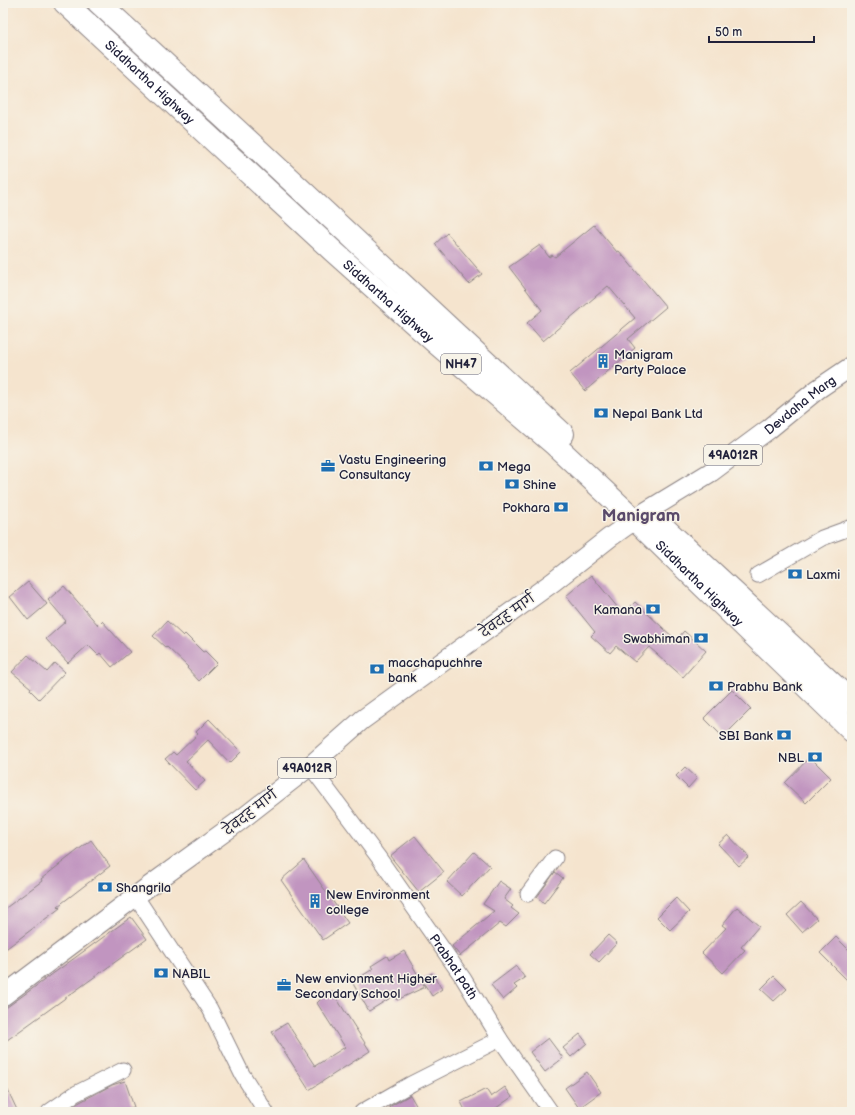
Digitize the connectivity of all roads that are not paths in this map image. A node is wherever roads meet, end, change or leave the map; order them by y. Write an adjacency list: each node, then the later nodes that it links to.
1 (65, 3): 4 (highway, Siddhartha Highway / NH47)
2 (99, 3): 4 (highway, Siddhartha Highway / NH47)
3 (852, 366): 4 (main road, Devdaha Marg / 49A012R)
4 (641, 516): 6 (main road, Devdaha Marg / 49A012R); 8 (highway, Siddhartha Highway / NH47); 9 (highway, Siddhartha Highway / NH47)
5 (852, 527): 7 (street)
6 (609, 538): 10 (main road, देवदह मार्ग / 49A012R)
7 (758, 575)
8 (852, 702)
9 (852, 731)
10 (310, 766): 13 (main road, देवदह मार्ग / 49A012R); 15 (street, Prabhat path)
11 (555, 858): 12 (street)
12 (528, 894)
13 (136, 897): 14 (main road, देवदह मार्ग / 49A012R); 18 (street)
14 (3, 996)
15 (500, 1040): 19 (street); 20 (street, Prabhat path)
16 (124, 1070): 17 (street)
17 (49, 1112)
18 (266, 1112)
19 (362, 1112)
20 (551, 1112)

